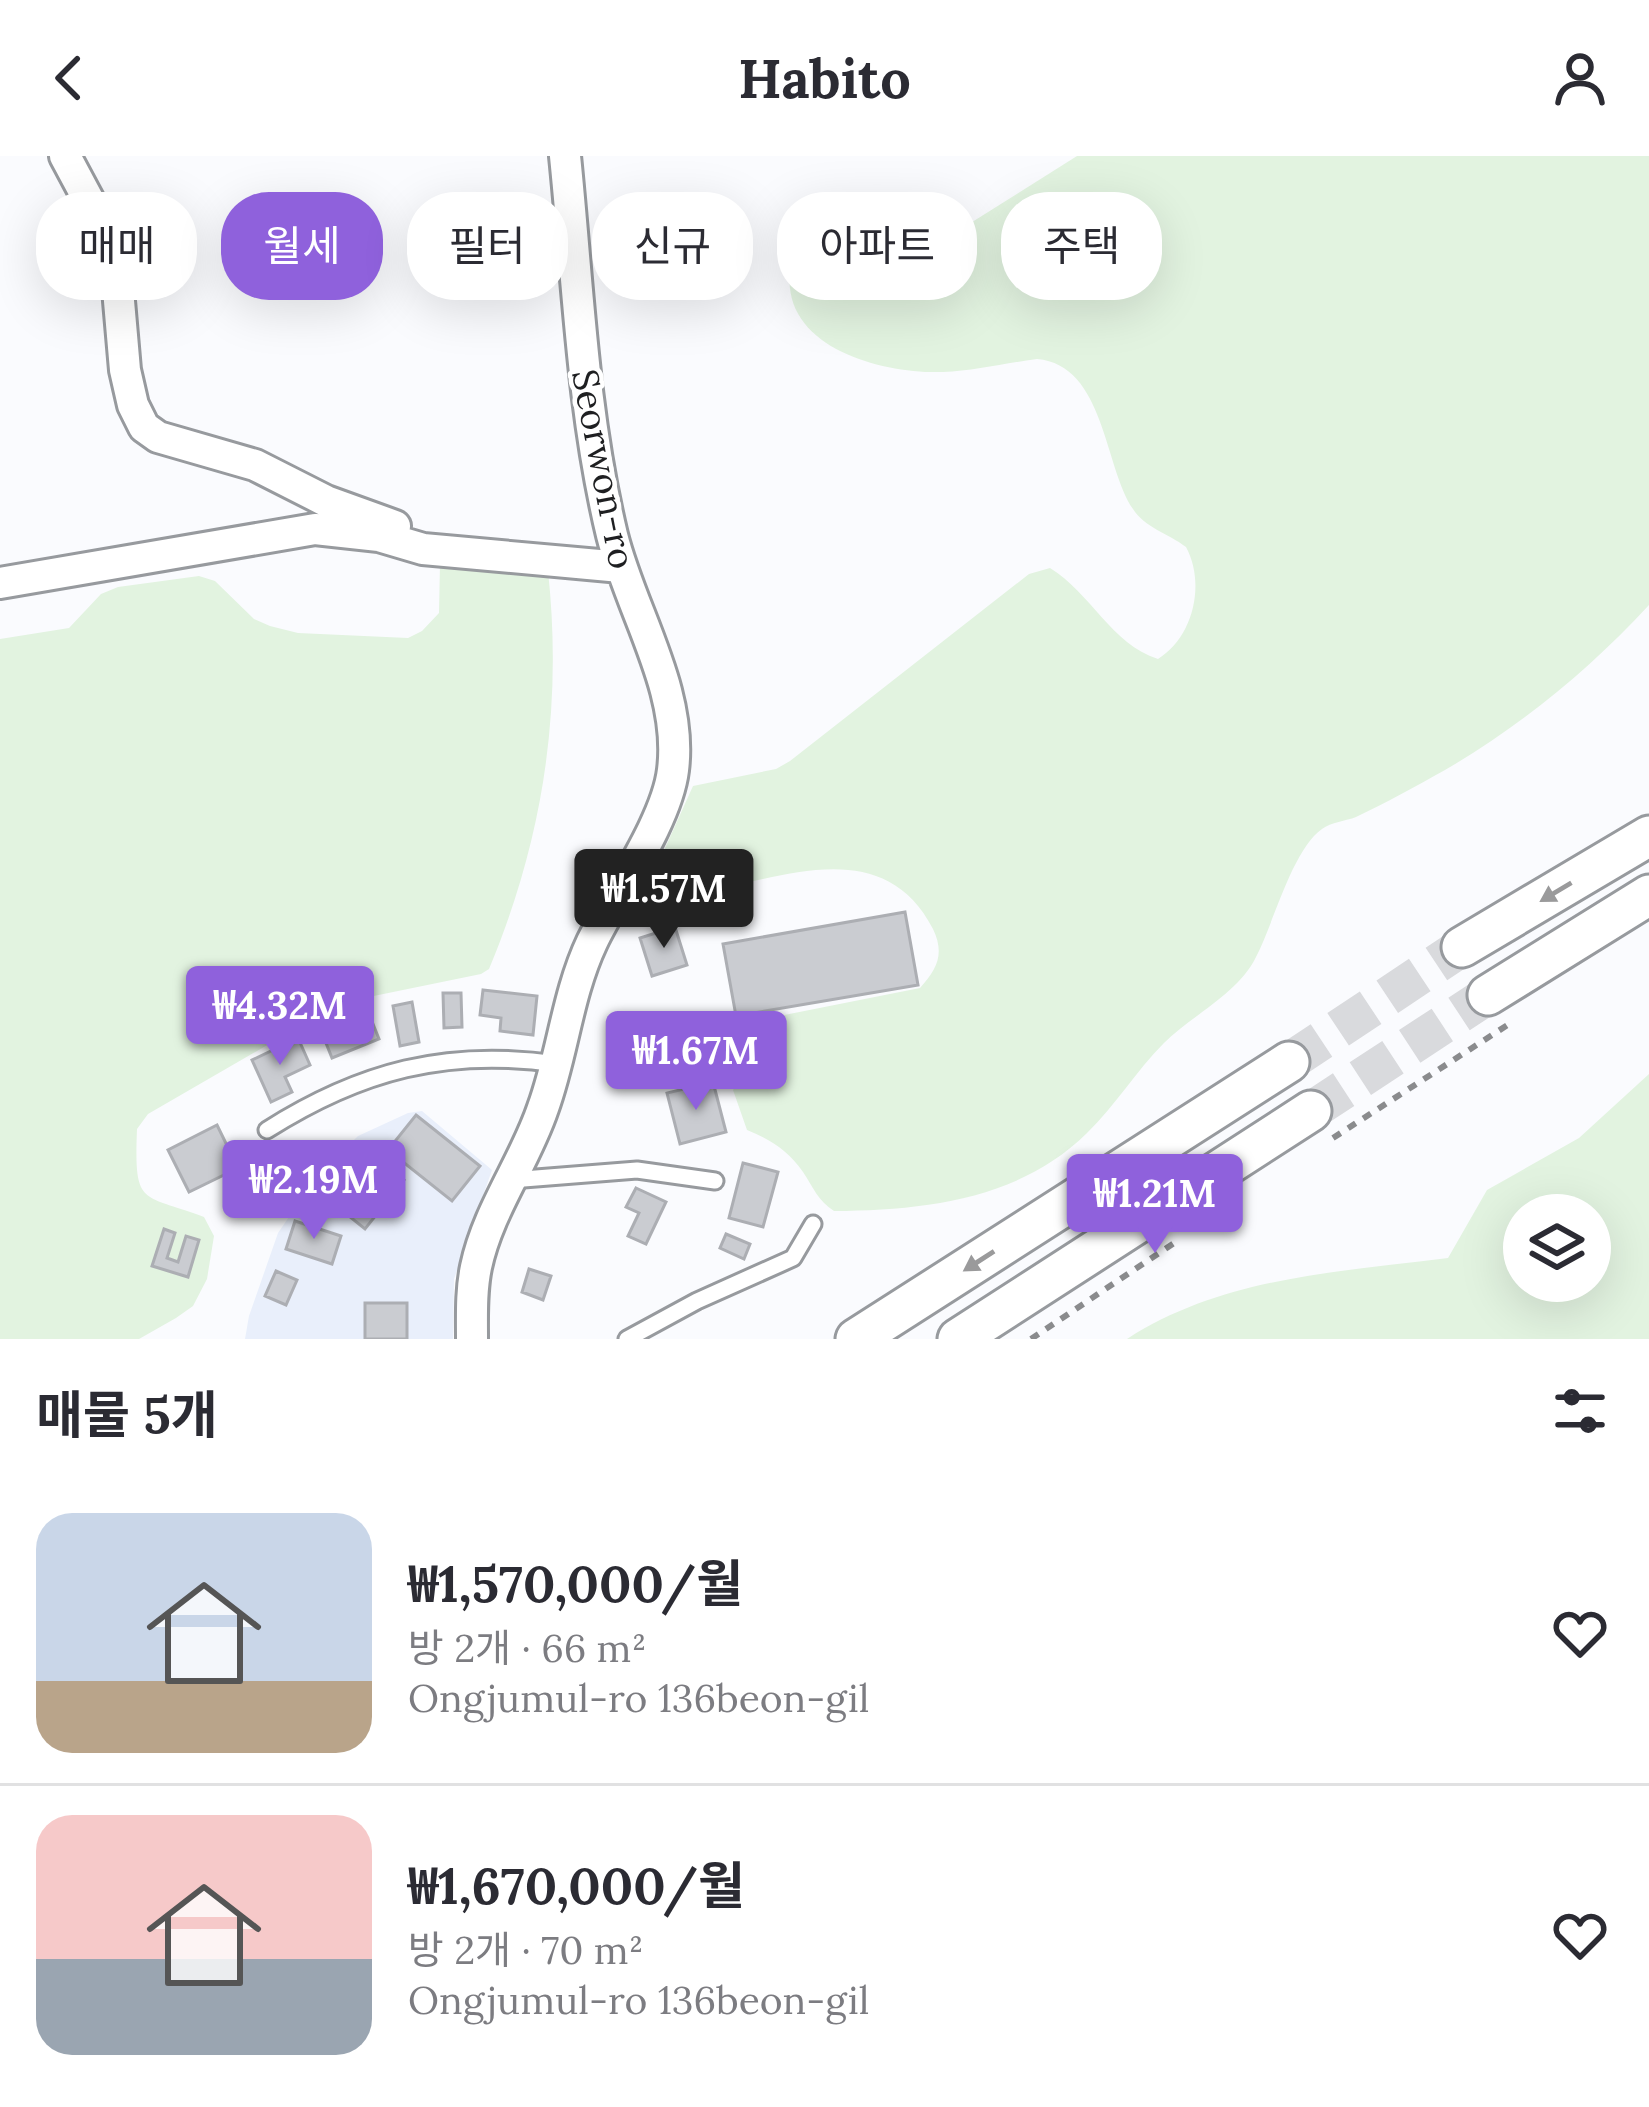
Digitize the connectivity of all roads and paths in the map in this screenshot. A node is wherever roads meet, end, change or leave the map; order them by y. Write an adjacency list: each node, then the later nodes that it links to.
1 (65, 156): 3 (street)
2 (565, 156): 4 (street, Seorwon-ro)
3 (442, 550): 4 (street); 5 (street)
4 (621, 567): 12 (street, Seorwon-ro)
5 (0, 583)
6 (1649, 836): 8 (street, one-way to 8)
7 (1649, 895): 9 (street)
8 (1462, 947)
9 (1488, 995)
10 (1528, 1012): 13 (path)
11 (1289, 1062): 21 (street, one-way to 21)
12 (557, 1064): 14 (lane); 15 (street)
13 (1322, 1125): 22 (street)
14 (267, 1130)
15 (511, 1180): 16 (lane); 19 (street)
16 (715, 1181)
17 (814, 1224): 20 (lane)
18 (1183, 1238): 23 (path)
19 (472, 1339)
20 (627, 1339)
21 (856, 1339)
22 (958, 1339)
23 (1030, 1339)

